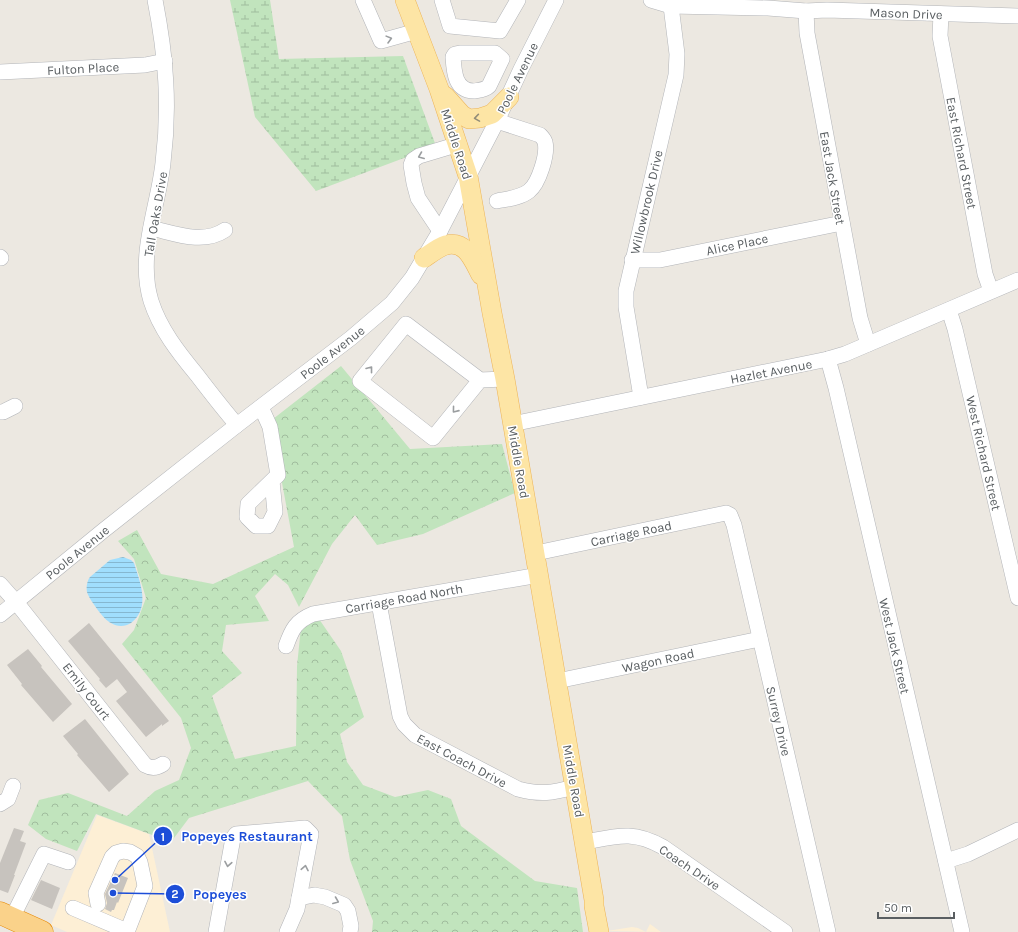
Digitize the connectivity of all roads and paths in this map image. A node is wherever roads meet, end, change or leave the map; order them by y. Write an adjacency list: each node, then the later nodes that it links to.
1 (155, 0): 14 (street, Tall Oaks Drive)
2 (363, 0): 12 (street, one-way to 12)
3 (405, 0): 12 (main road, Middle Road)
4 (442, 0): 5 (street)
5 (518, 0)
6 (556, 0): 15 (street, Poole Avenue)
7 (651, 0): 8 (street, Mason Drive)
8 (671, 6): 9 (street, Mason Drive); 29 (street, Willowbrook Drive)
9 (806, 11): 10 (street, Mason Drive); 24 (street, East Jack Street)
10 (941, 14): 11 (street, Mason Drive); 32 (street, East Richard Street)
11 (1018, 16)
12 (417, 31): 18 (main road, Middle Road)
13 (502, 59): 15 (street); 17 (street); 17 (street)
14 (165, 61): 16 (street, Fulton Place); 25 (street, Tall Oaks Drive)
15 (521, 69): 19 (street, Poole Avenue)
16 (0, 72)
17 (457, 81): 18 (street)
18 (439, 89): 19 (main road, one-way to 18); 21 (main road, Middle Road)
19 (509, 97): 20 (street, Poole Avenue)
20 (497, 121): 22 (street, Poole Avenue); 23 (street)
21 (458, 144): 22 (main road, Middle Road); 27 (street, one-way to 27)
22 (468, 176): 27 (street, Poole Avenue); 31 (main road, Middle Road)
23 (497, 202)
24 (842, 223): 29 (street, Alice Place); 34 (street, East Jack Street)
25 (151, 228): 26 (street); 43 (street, Tall Oaks Drive)
26 (225, 230)
27 (440, 232): 28 (street, Poole Avenue)
28 (424, 258): 31 (main road); 40 (street, Poole Avenue)
29 (632, 260): 38 (street, Willowbrook Drive)
30 (1018, 280): 32 (street, Hazlet Avenue)
31 (488, 288): 36 (main road, Middle Road)
32 (991, 291): 33 (street, Hazlet Avenue)
33 (949, 310): 34 (street, Hazlet Avenue); 49 (street, West Richard Street)
34 (868, 344): 35 (street, Hazlet Avenue)
35 (828, 359): 38 (street, Hazlet Avenue); 63 (street, West Jack Street)
36 (505, 379): 37 (street); 42 (main road, Middle Road)
37 (480, 380): 37 (street, one-way to 37)
38 (641, 397): 42 (street, Hazlet Avenue)
39 (15, 406): 41 (street)
40 (261, 407): 43 (street, Poole Avenue); 44 (street)
41 (0, 412)
42 (512, 424): 46 (main road, Middle Road)
43 (237, 425): 50 (street, Poole Avenue)
44 (272, 481)
45 (726, 513): 46 (street, Carriage Road); 53 (street, Surrey Drive)
46 (536, 553): 47 (main road, Middle Road)
47 (539, 575): 51 (street, Carriage Road North); 55 (main road, Middle Road)
48 (0, 584): 50 (street, Emily Court)
49 (1018, 598)
50 (16, 602): 52 (street, Poole Avenue); 56 (street, Emily Court)
51 (379, 603): 54 (street, Carriage Road North); 57 (street, East Coach Drive)
52 (0, 615)
53 (760, 639): 55 (street, Wagon Road); 75 (street, Surrey Drive)
54 (286, 646)
55 (557, 681): 57 (main road, Middle Road)
56 (163, 764)
57 (574, 787): 61 (main road, Middle Road)
58 (0, 796): 59 (street)
59 (0, 804)
60 (1018, 830): 63 (street)
61 (585, 842): 73 (main road, Middle Road); 74 (street, Coach Drive)
62 (68, 862): 67 (street)
63 (946, 862): 76 (street, West Jack Street)
64 (299, 898): 70 (street, one-way to 70); 71 (street); 72 (street, one-way to 72)
65 (73, 908): 66 (street)
66 (96, 910): 68 (street); 68 (street)
67 (6, 916): 69 (highway)
68 (127, 931)
69 (42, 932)
70 (216, 932)
71 (287, 932)
72 (350, 932)
73 (598, 932)
74 (785, 932)
75 (828, 932)
76 (962, 932)

